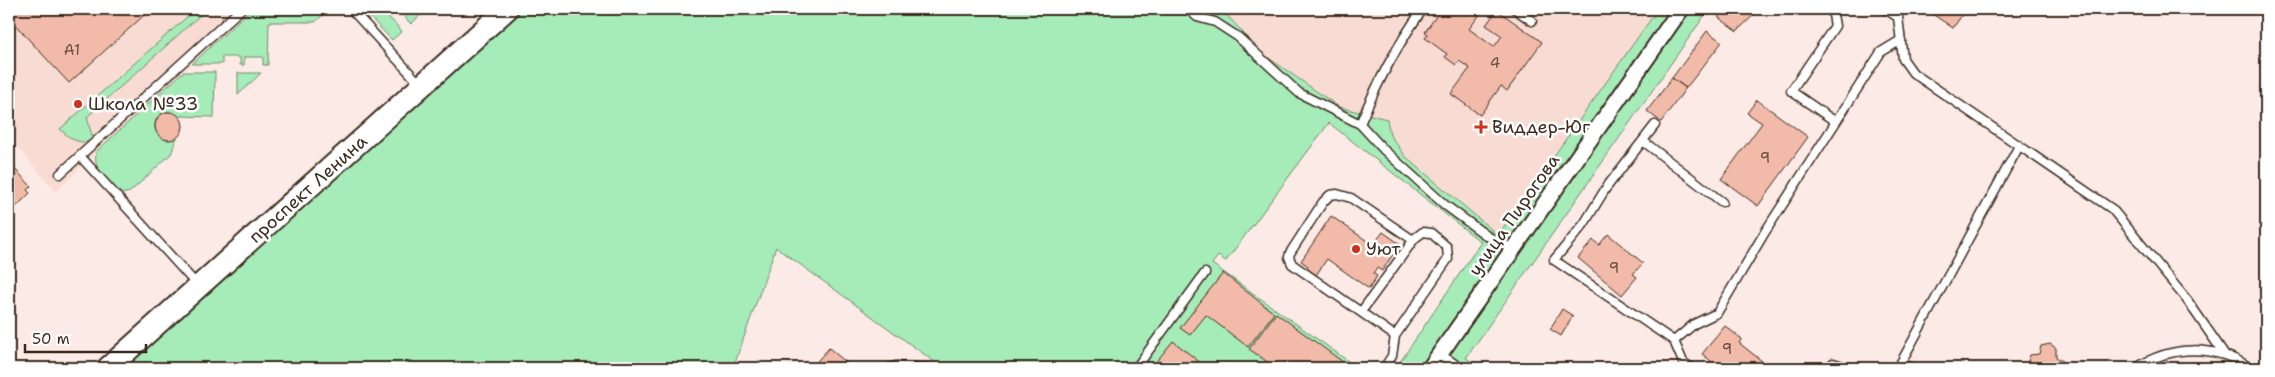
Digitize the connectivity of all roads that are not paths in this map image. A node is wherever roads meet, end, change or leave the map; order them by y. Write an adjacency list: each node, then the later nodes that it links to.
1 (241, 9): 18 (lane)
2 (351, 9): 12 (lane)
3 (507, 9): 12 (main road, проспект Ленина)
4 (1188, 9): 14 (lane)
5 (1423, 9): 14 (lane)
6 (1515, 9): 10 (lane)
7 (1680, 9): 22 (street, улица Пирогова)
8 (1832, 9): 13 (lane)
9 (1885, 9): 11 (lane)
10 (1532, 21)
11 (1901, 40): 13 (lane); 17 (lane)
12 (422, 86): 24 (main road, проспект Ленина)
13 (1836, 122): 27 (lane)
14 (1360, 124): 22 (lane)
15 (1655, 125): 16 (lane)
16 (1643, 141): 20 (lane); 27 (lane)
17 (2019, 146): 29 (lane); 30 (lane)
18 (80, 156): 19 (lane); 24 (lane)
19 (60, 174)
20 (1722, 202)
21 (1413, 240): 25 (lane); 25 (lane); 26 (lane)
22 (1513, 249): 28 (street, улица Пирогова)
23 (1205, 274): 34 (lane)
24 (198, 287): 31 (main road, проспект Ленина)
25 (1361, 312): 26 (lane)
26 (1395, 336): 35 (lane)
27 (1674, 341): 38 (lane)
28 (1440, 354): 36 (street, улица Пирогова); 37 (lane)
29 (2225, 356): 42 (lane); 43 (lane)
30 (1899, 366): 41 (lane)
31 (108, 368)
32 (889, 368): 33 (lane)
33 (930, 368)
34 (1136, 368)
35 (1384, 368)
36 (1430, 368)
37 (1461, 368)
38 (1691, 368)
39 (1829, 368): 40 (lane)
40 (1848, 368)
41 (1915, 368)
42 (2136, 368)
43 (2250, 368)

